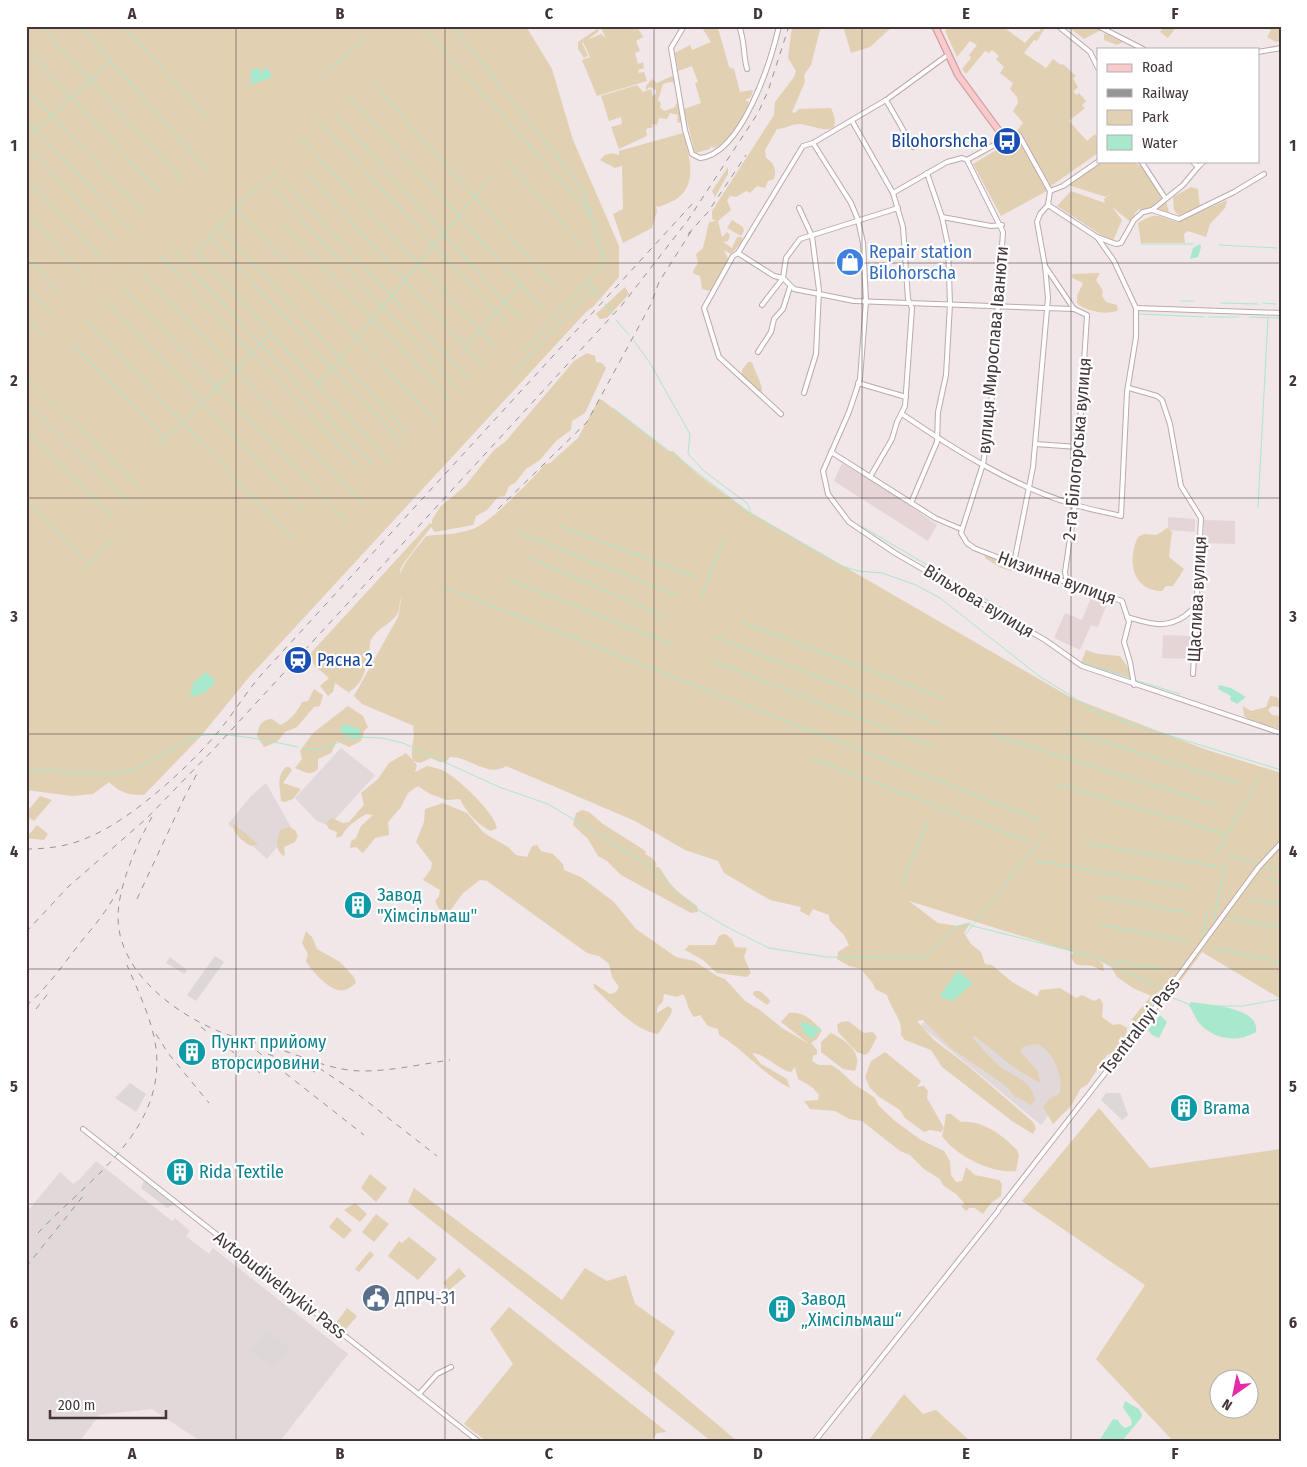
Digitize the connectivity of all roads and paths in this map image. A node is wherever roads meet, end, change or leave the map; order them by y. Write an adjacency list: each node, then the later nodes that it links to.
1 (684, 26): 3 (street)
2 (740, 26): 12 (street)
3 (779, 26)
4 (936, 26): 10 (street)
5 (1058, 26): 11 (street)
6 (1098, 26): 7 (street)
7 (1141, 48)
8 (1281, 48): 9 (street)
9 (1260, 52)
10 (949, 54): 13 (street); 15 (street)
11 (1097, 66)
12 (747, 69)
13 (886, 100): 14 (street); 17 (street)
14 (852, 121): 16 (street); 27 (street)
15 (1005, 138): 18 (street); 26 (street)
16 (813, 142): 34 (street, Вільхова вулиця); 38 (street)
17 (913, 147)
18 (967, 160): 24 (street); 35 (street, вулиця Мирослава Іванюти)
19 (1098, 162): 26 (street)
20 (1142, 162): 28 (street)
21 (1193, 162): 23 (street)
22 (1203, 162): 23 (street)
23 (1198, 167): 28 (street)
24 (927, 173): 27 (street); 33 (street)
25 (1264, 174): 32 (street)
26 (1050, 192): 29 (street)
27 (894, 193): 31 (street)
28 (1165, 198): 32 (street)
29 (1048, 205): 37 (street); 39 (street)
30 (799, 208): 36 (street)
31 (898, 208): 34 (street); 44 (street)
32 (1152, 210): 37 (street)
33 (942, 217): 35 (street); 45 (street)
34 (858, 220): 36 (street); 43 (street, Вільхова вулиця)
35 (1002, 226): 47 (street, вулиця Мирослава Іванюти)
36 (812, 236): 40 (street); 42 (street)
37 (1097, 237): 49 (street)
38 (738, 253): 40 (street); 57 (street)
39 (1045, 266): 48 (street); 50 (street)
40 (783, 278): 41 (street); 46 (street)
41 (790, 287): 42 (street); 52 (street)
42 (818, 295): 43 (street); 55 (street)
43 (866, 301): 44 (street); 53 (street, Вільхова вулиця)
44 (910, 302): 45 (street); 56 (street)
45 (950, 304): 47 (street); 59 (street)
46 (762, 305)
47 (998, 305): 48 (street); 63 (street, вулиця Мирослава Іванюти)
48 (1047, 307): 50 (street); 60 (street)
49 (1136, 308): 51 (street); 54 (street)
50 (1074, 309): 61 (street, 2-га Білогорська вулиця)
51 (1281, 313)
52 (758, 352)
53 (858, 383): 56 (street); 62 (street, Вільхова вулиця)
54 (1129, 388): 67 (street); 71 (street, Щаслива вулиця)
55 (804, 393)
56 (906, 397): 58 (street)
57 (781, 414)
58 (902, 414): 59 (street); 64 (street)
59 (937, 438): 63 (street); 66 (street)
60 (1035, 444): 61 (street); 65 (street)
61 (1078, 447): 67 (street, 2-га Білогорська вулиця)
62 (831, 452): 64 (street); 74 (street, Вільхова вулиця)
63 (983, 464): 65 (street); 68 (street, вулиця Мирослава Іванюти)
64 (870, 477): 66 (street)
65 (1030, 487): 67 (street); 69 (street)
66 (911, 502): 68 (street)
67 (1075, 505): 70 (street, 2-га Білогорська вулиця)
68 (961, 529): 69 (street, Низинна вулиця)
69 (1014, 563): 70 (street, Низинна вулиця)
70 (1067, 583): 72 (street, Низинна вулиця)
71 (1197, 604): 72 (street); 73 (street, Щаслива вулиця)
72 (1127, 617): 74 (street, Низинна вулиця)
73 (1193, 674)
74 (1134, 685): 75 (street, Вільхова вулиця)
75 (1281, 732)
76 (1281, 842): 81 (street, Tsentralnyi Pass)
77 (83, 1129): 79 (street, Avtobudivelnykiv Pass)
78 (451, 1367): 79 (street)
79 (419, 1394): 80 (street, Avtobudivelnykiv Pass)
80 (478, 1441)
81 (814, 1441)

